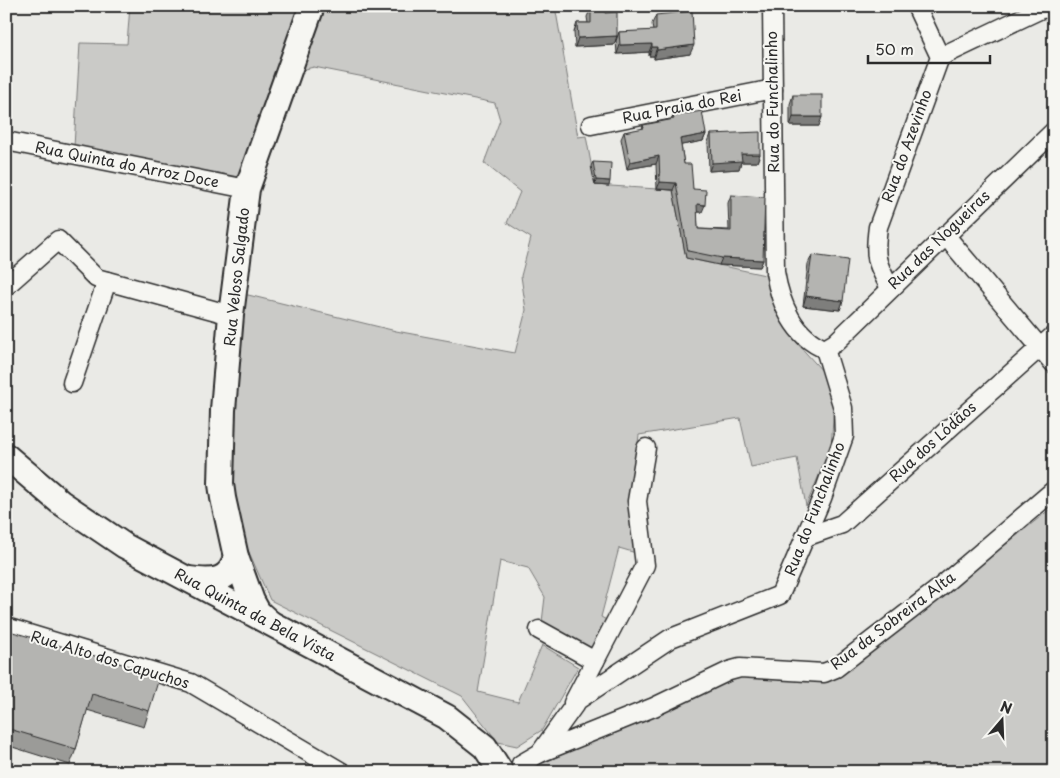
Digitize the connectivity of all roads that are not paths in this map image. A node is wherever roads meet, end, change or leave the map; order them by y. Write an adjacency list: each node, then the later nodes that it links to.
1 (312, 6): 10 (street, Rua Veloso Salgado)
2 (772, 6): 6 (street, Rua do Funchalinho)
3 (916, 6): 5 (street)
4 (1054, 8): 5 (street)
5 (940, 57): 14 (street, Rua do Azevinho)
6 (773, 89): 7 (street, Rua Praia do Rei); 18 (street, Rua do Funchalinho)
7 (591, 125)
8 (1054, 131): 11 (street, Rua das Nogueiras)
9 (6, 141): 10 (street, Rua Quinta do Arroz Doce)
10 (247, 189): 15 (street, Rua Veloso Salgado)
11 (945, 235): 14 (street, Rua das Nogueiras); 17 (street)
12 (107, 281): 13 (street); 15 (street); 20 (street)
13 (6, 286)
14 (890, 288): 18 (street, Rua das Nogueiras)
15 (231, 315): 25 (street, Rua Veloso Salgado)
16 (1054, 335): 17 (street, Rua dos Lódãos)
17 (1039, 348): 19 (street); 24 (street, Rua dos Lódãos)
18 (825, 349): 24 (street, Rua do Funchalinho)
19 (1054, 364)
20 (72, 383)
21 (646, 448): 31 (street)
22 (6, 456): 27 (street, Rua Quinta da Bela Vista)
23 (1054, 490): 33 (street, Rua da Sobreira Alta)
24 (805, 537): 32 (street, Rua do Funchalinho)
25 (236, 557): 26 (street, Rua Veloso Salgado); 27 (street)
26 (248, 588): 27 (street); 28 (street, Rua Veloso Salgado)
27 (224, 590): 28 (street, Rua Quinta da Bela Vista)
28 (269, 622): 34 (street, Rua Quinta da Bela Vista)
29 (6, 627): 35 (street, Rua Alto dos Capuchos)
30 (539, 630): 31 (street)
31 (595, 661): 32 (street)
32 (570, 708): 33 (street, Rua do Funchalinho)
33 (540, 753): 34 (street, Rua do Funchalinho)
34 (507, 766)
35 (342, 772)

